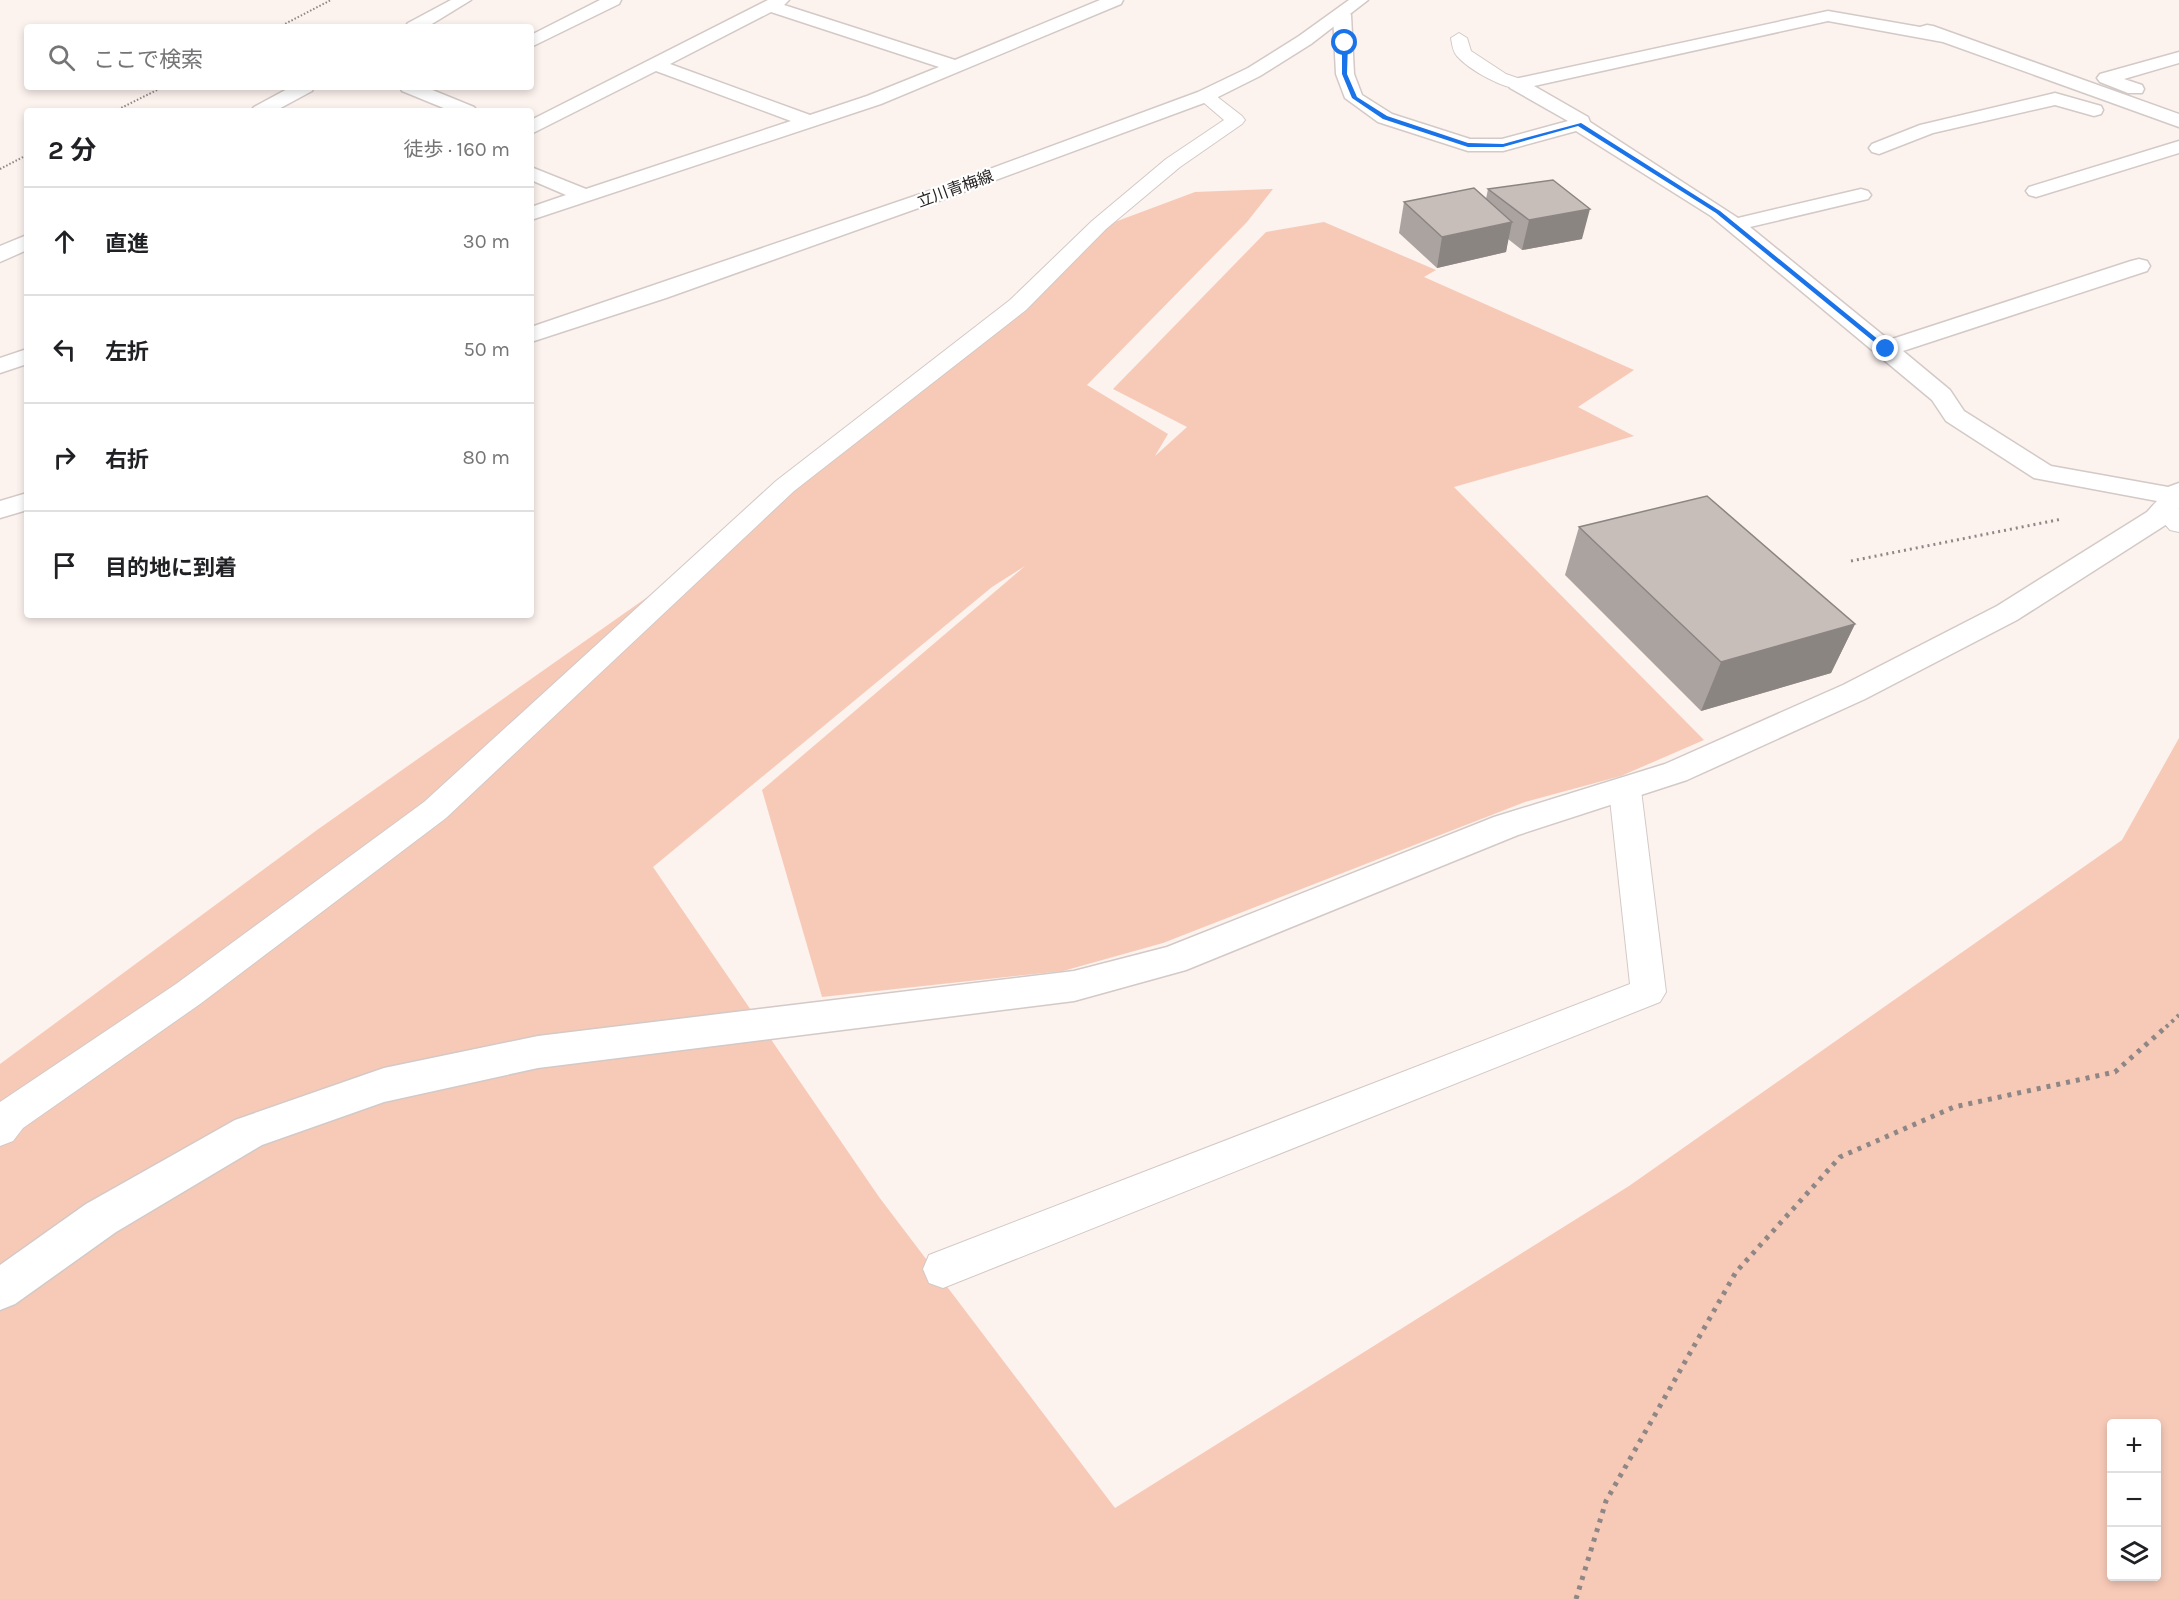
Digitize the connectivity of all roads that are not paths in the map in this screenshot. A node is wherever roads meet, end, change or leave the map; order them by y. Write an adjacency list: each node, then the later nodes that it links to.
1 (463, 0): 10 (street)
2 (613, 0): 13 (street)
3 (1115, 0): 8 (street)
4 (1360, 0): 9 (street, 立川青梅線)
5 (1843, 0): 11 (street)
6 (775, 3): 15 (street); 16 (street)
7 (1073, 3): 8 (street)
8 (1094, 9): 16 (street)
9 (1342, 15): 20 (street, 立川青梅線); 26 (street)
10 (419, 24)
11 (1946, 36): 17 (street); 24 (street)
12 (1459, 38): 17 (lane)
13 (534, 40)
14 (2179, 57): 21 (street)
15 (654, 64): 25 (street); 27 (street)
16 (958, 67): 25 (street)
17 (1517, 84): 26 (street)
18 (300, 90): 22 (street)
19 (435, 91): 23 (street)
20 (1205, 96): 40 (street, 立川青梅線); 48 (lane)
21 (2179, 106)
22 (266, 108)
23 (462, 108)
24 (2179, 120)
25 (809, 121): 34 (street)
26 (1579, 124): 36 (street)
27 (534, 126)
28 (2179, 134): 30 (street)
29 (2179, 147): 32 (street)
30 (1879, 148)
31 (534, 174): 34 (street)
32 (2036, 191)
33 (1860, 195): 36 (street)
34 (585, 196): 35 (street)
35 (534, 213)
36 (1733, 225): 41 (street)
37 (24, 242): 38 (street)
38 (0, 255)
39 (2139, 266): 41 (street)
40 (534, 334)
41 (1886, 349): 45 (street)
42 (24, 357): 43 (street)
43 (0, 366)
44 (24, 502): 46 (street)
45 (2174, 505): 47 (street)
46 (0, 510)
47 (1625, 790): 49 (lane); 50 (street)
48 (0, 1129)
49 (943, 1269)
50 (0, 1290)

